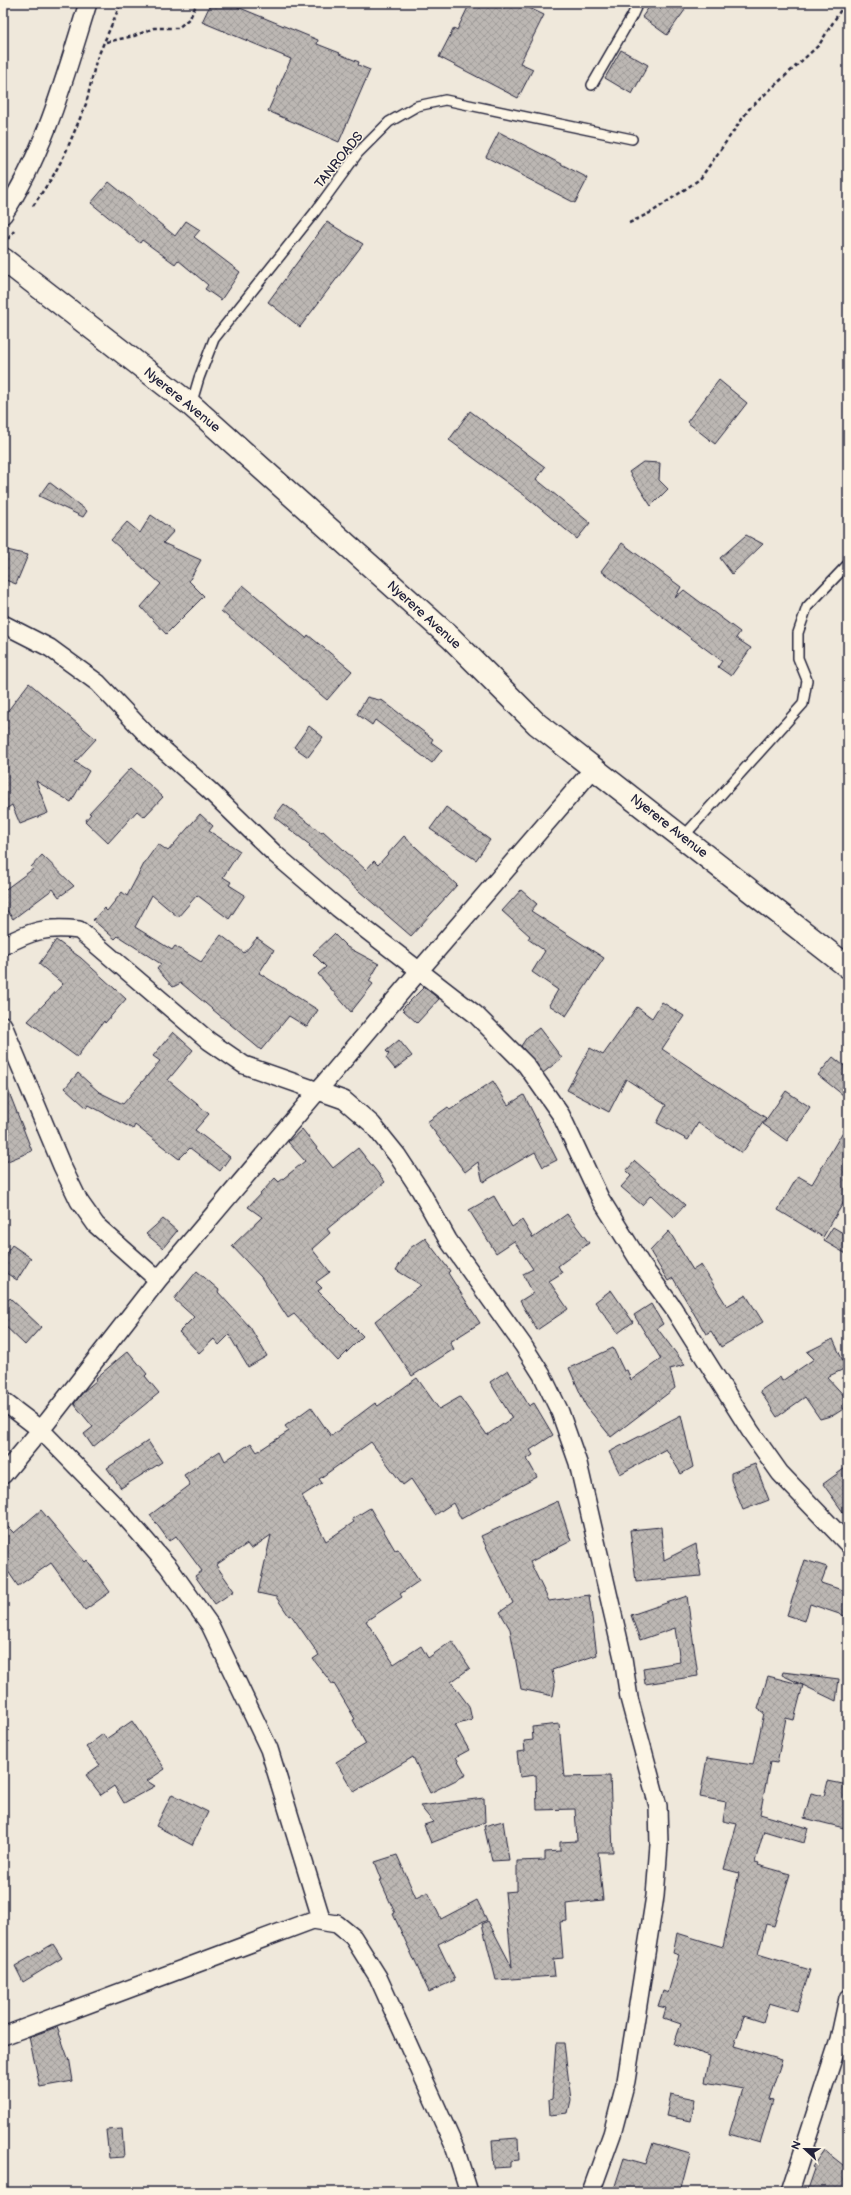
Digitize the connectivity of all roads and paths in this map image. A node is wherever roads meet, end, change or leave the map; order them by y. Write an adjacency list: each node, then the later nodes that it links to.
1 (88, 3): 10 (street)
2 (121, 3): 6 (path)
3 (197, 3): 6 (path)
4 (638, 3): 7 (lane)
5 (845, 3): 11 (path)
6 (106, 42): 9 (path)
7 (592, 85)
8 (632, 139): 14 (lane, TANROADS)
9 (28, 212)
10 (3, 215)
11 (629, 223)
12 (15, 230): 13 (path)
13 (5, 250): 14 (main road, Nyerere Avenue)
14 (191, 405): 17 (main road, Nyerere Avenue)
15 (848, 564): 18 (lane)
16 (3, 624): 21 (street)
17 (594, 768): 18 (main road, Nyerere Avenue); 21 (street)
18 (683, 837): 20 (main road, Nyerere Avenue)
19 (3, 946): 23 (street)
20 (848, 967)
21 (419, 971): 23 (street); 28 (street)
22 (3, 1025): 24 (street)
23 (319, 1090): 24 (street); 33 (street)
24 (158, 1280): 26 (street)
25 (3, 1401): 26 (street)
26 (41, 1430): 27 (street); 29 (street)
27 (3, 1475)
28 (848, 1544)
29 (322, 1922): 31 (street); 32 (street)
30 (848, 1998): 34 (street)
31 (3, 2036)
32 (469, 2192)
33 (591, 2192)
34 (790, 2192)

